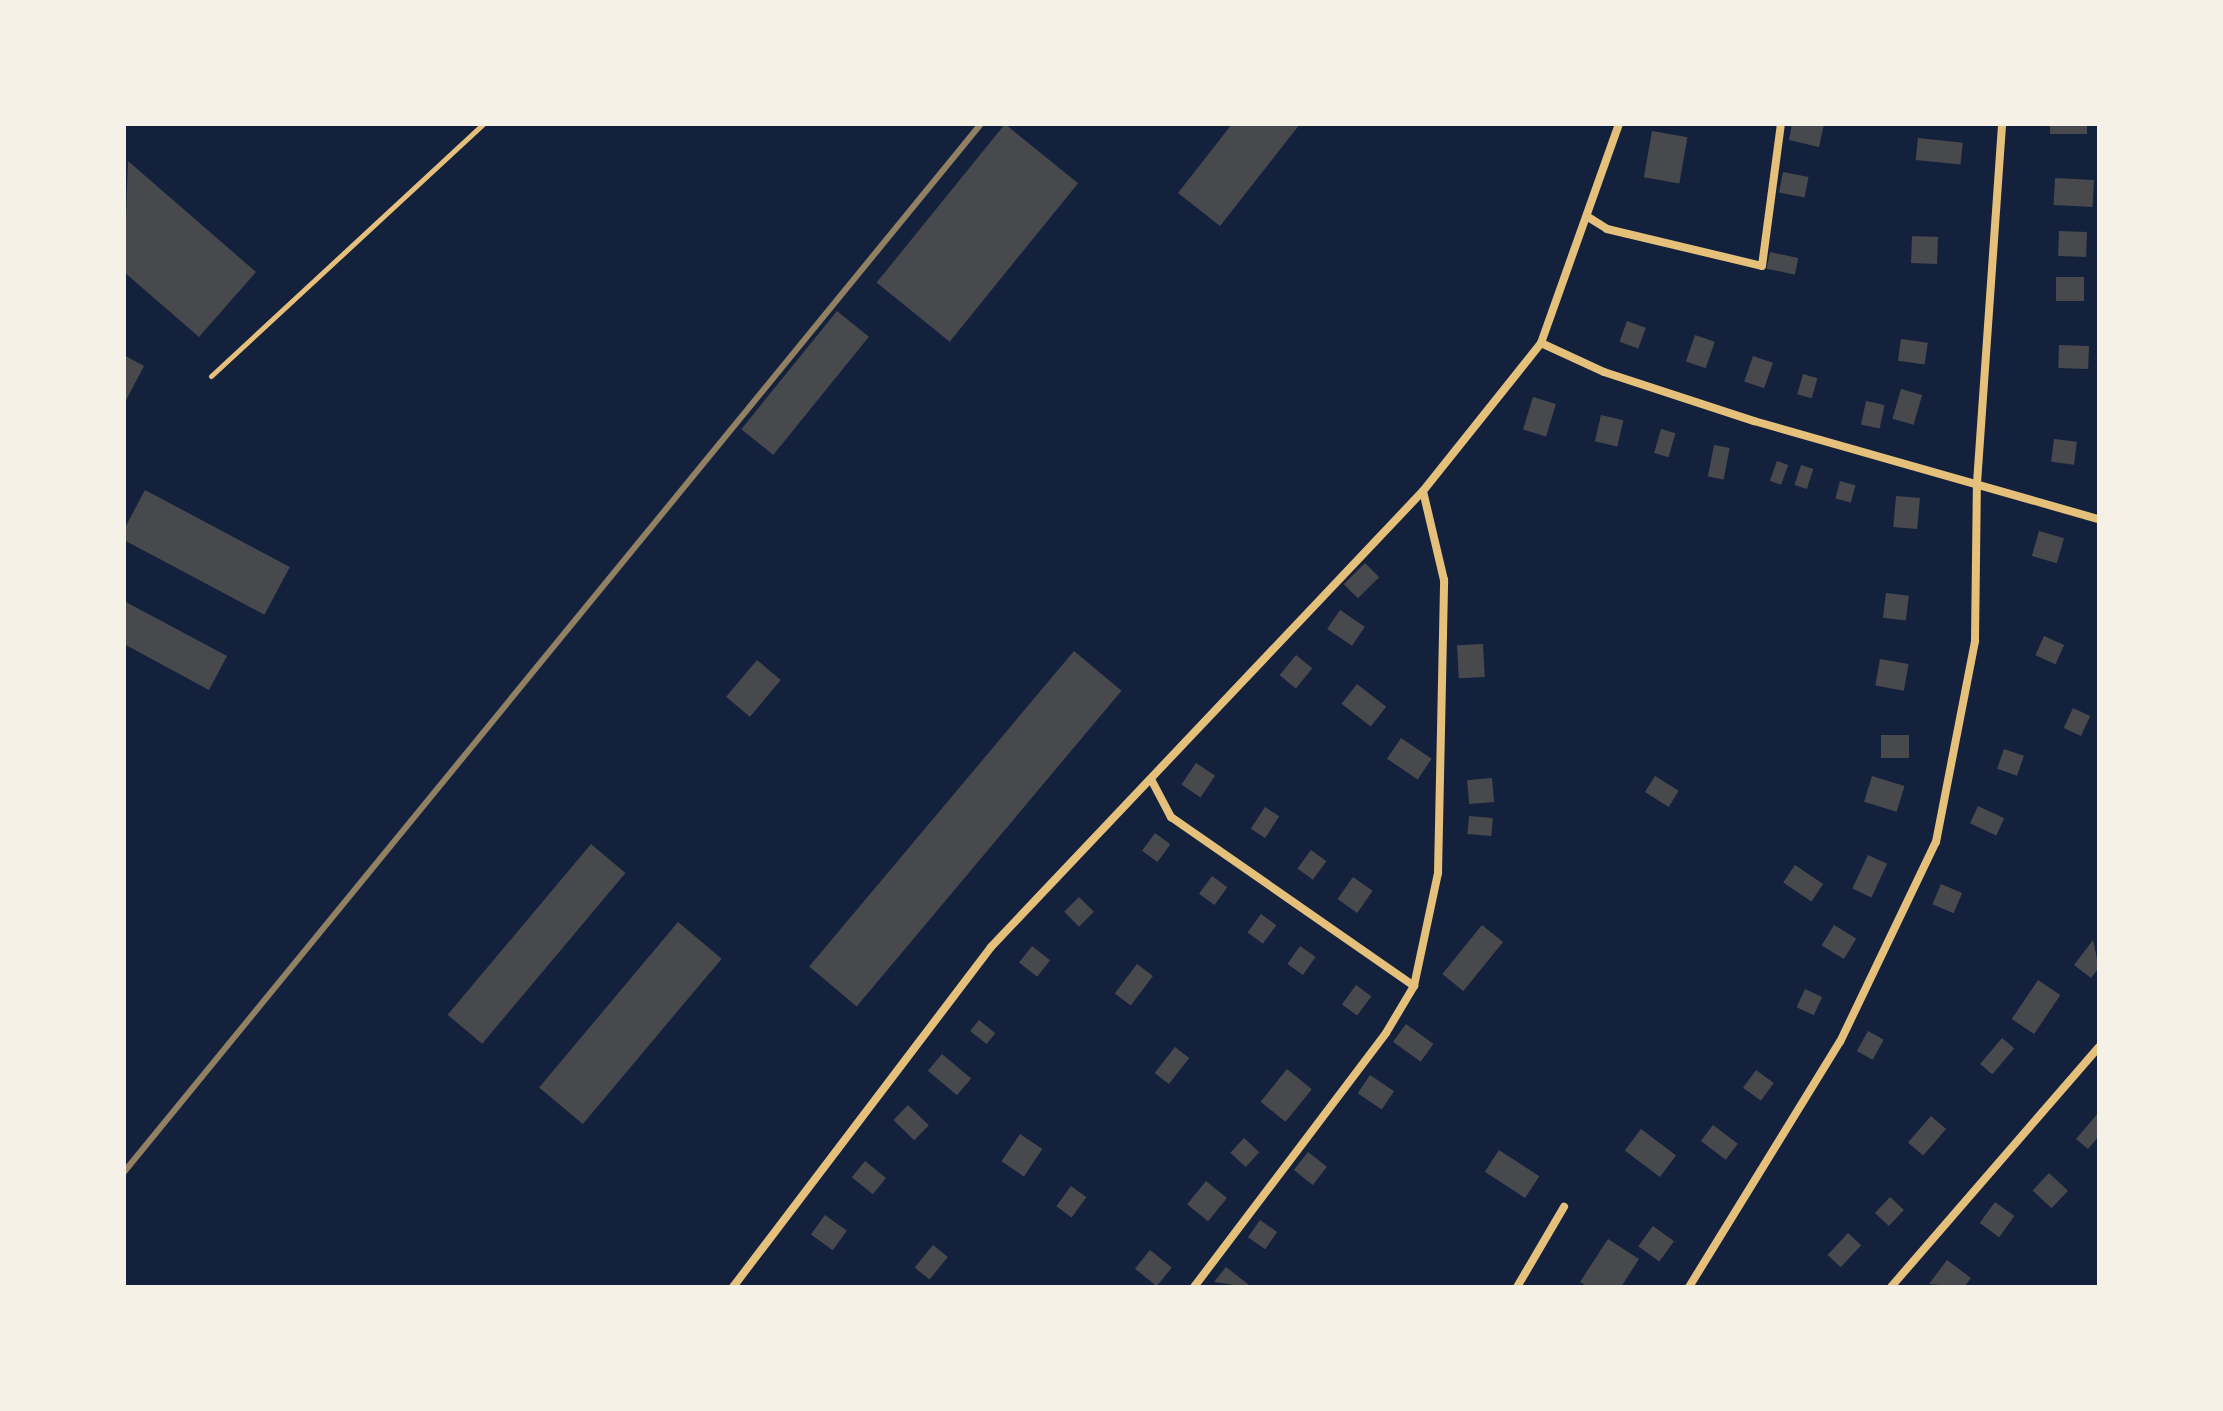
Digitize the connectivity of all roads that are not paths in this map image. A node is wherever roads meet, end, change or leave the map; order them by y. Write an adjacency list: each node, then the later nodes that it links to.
1 (483, 124): 7 (lane)
2 (1619, 124): 5 (street)
3 (1781, 124): 5 (street)
4 (2002, 124): 8 (street)
5 (1588, 217): 6 (street)
6 (1541, 343): 8 (street); 9 (street)
7 (211, 376)
8 (1977, 483): 10 (street); 18 (street)
9 (1423, 491): 11 (street); 12 (street)
10 (2099, 519)
11 (1152, 781): 12 (street); 15 (street)
12 (1414, 986): 16 (street)
13 (2099, 1047): 19 (street)
14 (1564, 1207): 17 (street)
15 (733, 1287)
16 (1194, 1287)
17 (1517, 1287)
18 (1689, 1287)
19 (1891, 1287)

